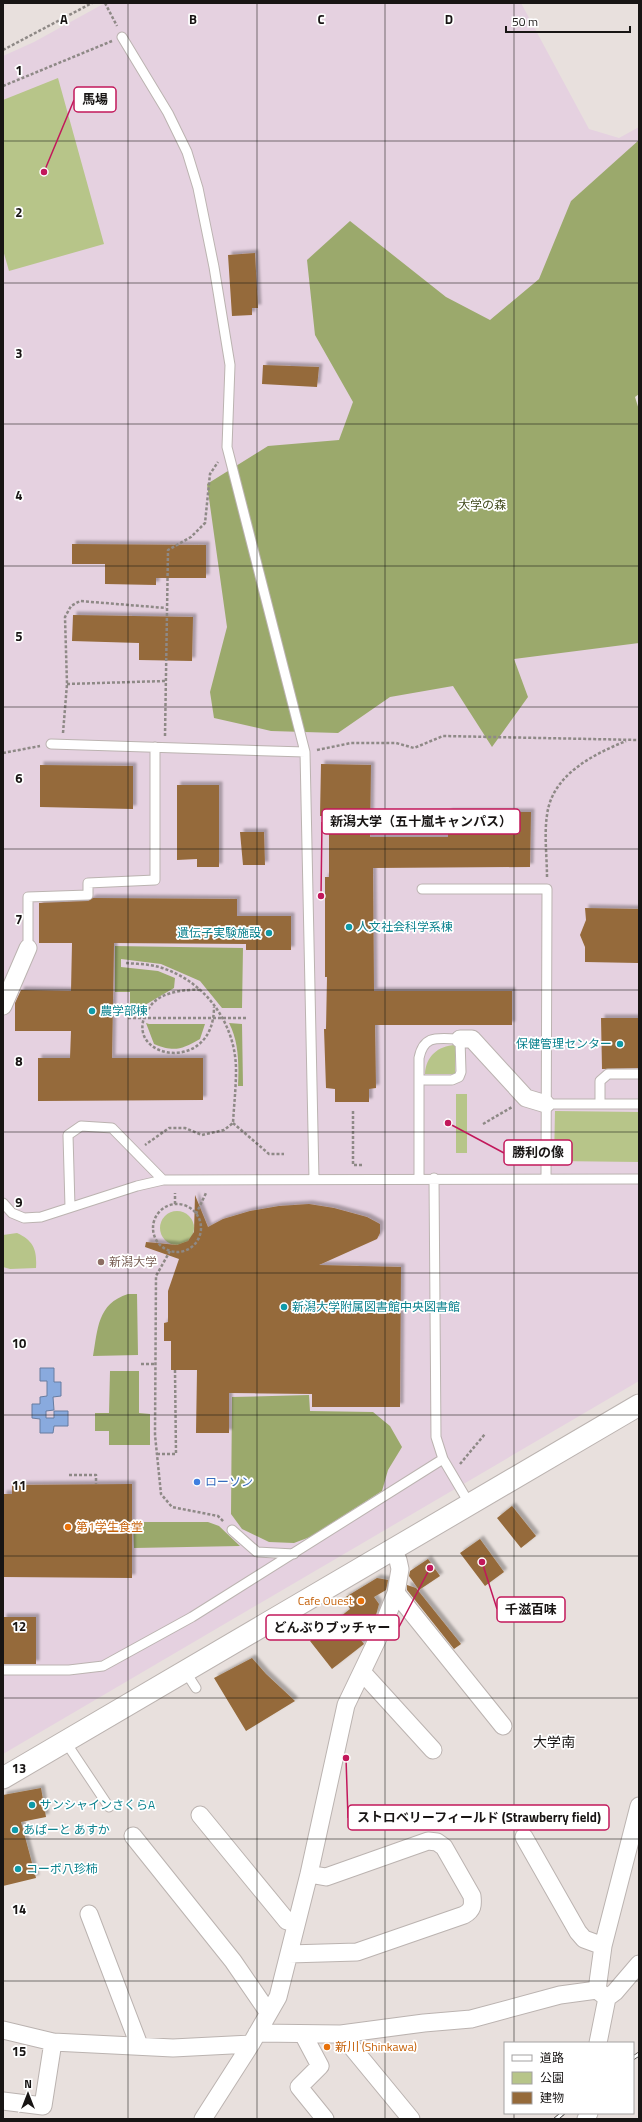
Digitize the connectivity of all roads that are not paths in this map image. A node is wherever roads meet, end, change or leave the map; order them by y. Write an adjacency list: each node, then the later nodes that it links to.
1 (122, 37): 4 (lane)
2 (51, 744): 3 (lane)
3 (155, 747): 4 (lane); 6 (lane)
4 (305, 752): 17 (lane)
5 (422, 889): 11 (lane)
6 (28, 948): 7 (street)
7 (3, 1006)
8 (460, 1039): 10 (lane); 10 (lane); 11 (street)
9 (639, 1074): 12 (lane)
10 (419, 1080): 14 (lane)
11 (546, 1104): 12 (lane); 18 (lane)
12 (600, 1104): 13 (lane)
13 (639, 1104)
14 (419, 1178): 15 (lane); 17 (lane)
15 (434, 1178): 18 (lane); 23 (lane)
16 (639, 1178): 18 (lane)
17 (314, 1179): 19 (lane)
18 (546, 1179)
19 (162, 1180): 21 (lane); 21 (lane)
20 (3, 1203): 21 (lane)
21 (70, 1207)
22 (639, 1405): 24 (street)
23 (443, 1459): 24 (lane); 27 (lane)
24 (469, 1503): 26 (street)
25 (232, 1530): 27 (lane)
26 (392, 1550): 28 (street); 30 (street)
27 (294, 1554): 29 (lane)
28 (396, 1593): 31 (street); 33 (street)
29 (3, 1670)
30 (185, 1671): 32 (lane); 34 (street)
31 (362, 1672): 35 (street); 42 (street)
32 (196, 1688)
33 (503, 1726)
34 (64, 1741): 36 (street); 38 (lane)
35 (433, 1750)
36 (3, 1778)
37 (639, 1806): 45 (street)
38 (110, 1807)
39 (200, 1814): 44 (street)
40 (134, 1836): 49 (street)
41 (524, 1837): 45 (street)
42 (309, 1874): 44 (street); 46 (street)
43 (89, 1914): 56 (street)
44 (296, 1923): 46 (street)
45 (603, 1946): 48 (street)
46 (289, 1954): 49 (street)
47 (639, 1964): 48 (street)
48 (602, 1994): 52 (street); 55 (street)
49 (268, 2012): 53 (street)
50 (3, 2030): 54 (street)
51 (303, 2034): 52 (street); 53 (street); 59 (street)
52 (341, 2034): 60 (street)
53 (254, 2038): 56 (street); 58 (street)
54 (53, 2042): 56 (street); 57 (street)
55 (598, 2042)
56 (139, 2045)
57 (3, 2101)
58 (203, 2119)
59 (325, 2119)
60 (411, 2119)

